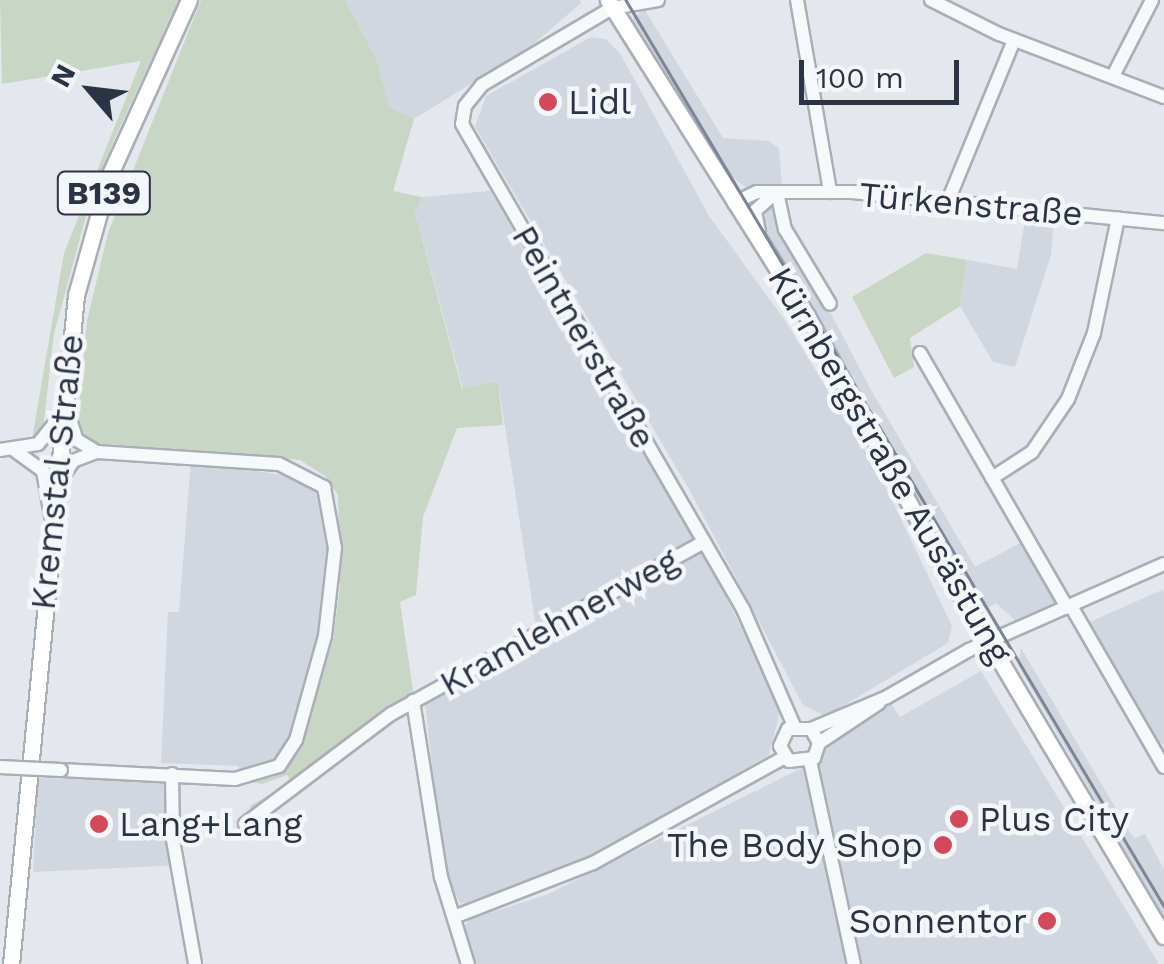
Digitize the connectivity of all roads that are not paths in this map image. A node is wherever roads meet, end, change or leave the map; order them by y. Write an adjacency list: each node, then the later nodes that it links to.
1 (189, 0): 19 (main road, Kremstal Straße / B139)
2 (658, 0): 6 (street)
3 (797, 0): 11 (street)
4 (931, 0): 7 (street)
5 (1152, 0): 8 (street)
6 (610, 4): 13 (main road, Kürnbergstraße Ausästung); 26 (street, Peintnerstraße)
7 (1014, 40): 8 (street); 12 (street)
8 (1114, 74): 9 (street)
9 (1164, 97)
10 (777, 192): 11 (street, Türkenstraße); 13 (street, Türkenstraße); 16 (street); 17 (street)
11 (830, 192): 12 (street, Türkenstraße)
12 (948, 200): 14 (street, Türkenstraße)
13 (734, 203): 16 (main road, Kürnbergstraße Ausästung)
14 (1118, 218): 15 (street, Türkenstraße); 23 (street)
15 (1164, 223)
16 (768, 254): 29 (main road, Kürnbergstraße Ausästung)
17 (830, 304)
18 (920, 353): 23 (street)
19 (63, 388): 20 (main road, Kremstal Straße / B139); 22 (street)
20 (60, 416): 21 (street); 24 (main road, Kremstal Straße / B139)
21 (7, 450): 25 (street)
22 (97, 452): 24 (street); 39 (street)
23 (992, 478): 28 (street)
24 (53, 494): 25 (main road, Kremstal Straße / B139)
25 (51, 516): 43 (main road, Kremstal Straße / B139)
26 (704, 542): 31 (street, Kramlehnerweg); 32 (street, Peintnerstraße)
27 (1164, 564): 28 (street)
28 (1069, 607): 29 (street); 38 (street)
29 (991, 640): 30 (street); 42 (main road, Kürnbergstraße Ausästung)
30 (886, 697): 33 (street); 34 (street)
31 (413, 701): 40 (street, Kramlehnerweg); 41 (street, Kramlehnerweg)
32 (794, 726): 33 (street); 35 (street)
33 (811, 730): 34 (street)
34 (819, 743): 36 (street)
35 (785, 758): 36 (street); 41 (street)
36 (810, 761): 46 (street)
37 (0, 767): 39 (street, bridge)
38 (1164, 767)
39 (172, 774): 44 (street)
40 (245, 824)
41 (454, 918): 45 (street, Kramlehnerweg)
42 (1164, 936)
43 (11, 964)
44 (195, 964)
45 (468, 964)
46 (854, 964)

